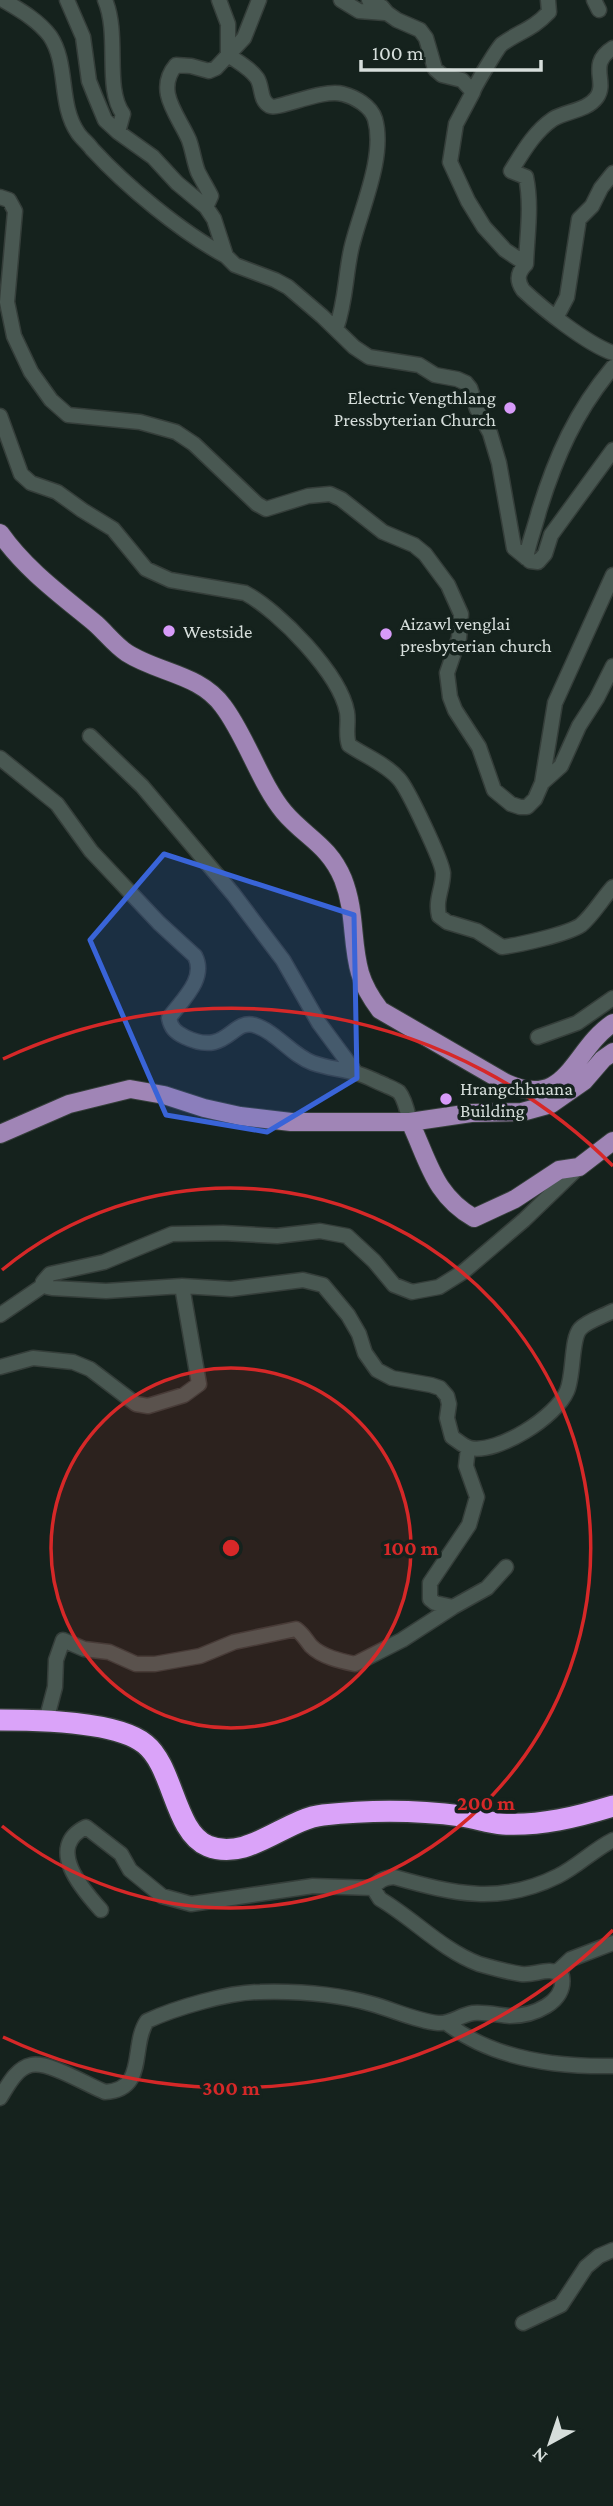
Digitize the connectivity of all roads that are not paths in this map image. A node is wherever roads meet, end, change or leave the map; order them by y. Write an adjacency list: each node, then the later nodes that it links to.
1 (4, 0): 17 (street)
2 (67, 0): 13 (street)
3 (105, 0): 13 (street)
4 (219, 0): 11 (street)
5 (259, 0): 11 (street)
6 (341, 0): 9 (street)
7 (369, 0): 9 (street)
8 (548, 6): 12 (street)
9 (387, 13): 12 (street)
10 (613, 48): 18 (street)
11 (228, 55): 16 (street); 20 (street)
12 (473, 92): 18 (street)
13 (118, 132): 16 (street)
14 (613, 173): 19 (street)
15 (0, 197): 31 (street)
16 (206, 207): 17 (street)
17 (226, 256): 20 (street)
18 (526, 264): 19 (street)
19 (557, 316): 21 (street)
20 (336, 329): 26 (street)
21 (613, 353)
22 (613, 367): 26 (street)
23 (0, 416): 32 (street)
24 (613, 450): 26 (street)
25 (0, 533): 34 (main road)
26 (526, 558)
27 (613, 575): 31 (street)
28 (613, 666): 31 (street)
29 (90, 736): 37 (street)
30 (0, 758): 37 (street)
31 (542, 783)
32 (613, 887)
33 (613, 998): 35 (street)
34 (613, 1023)
35 (538, 1037)
36 (613, 1052): 38 (main road)
37 (356, 1073): 38 (street)
38 (410, 1122): 39 (main road); 41 (main road)
39 (0, 1134)
40 (613, 1141): 41 (main road)
41 (579, 1167): 42 (street)
42 (44, 1285): 43 (street); 45 (street)
43 (182, 1286): 46 (street); 47 (street)
44 (613, 1311): 47 (street)
45 (0, 1315)
46 (0, 1367)
47 (468, 1448): 49 (street)
48 (506, 1567): 49 (street)
49 (453, 1607): 51 (street)
50 (0, 1720): 51 (highway)
51 (46, 1721): 52 (highway)
52 (613, 1806)
53 (613, 1840): 54 (street)
54 (373, 1888): 55 (street); 57 (street)
55 (101, 1910)
56 (613, 1943): 57 (street)
57 (557, 1972): 58 (street)
58 (448, 2024): 59 (street); 60 (street)
59 (613, 2066)
60 (0, 2098)
61 (613, 2250): 62 (street)
62 (523, 2323)

